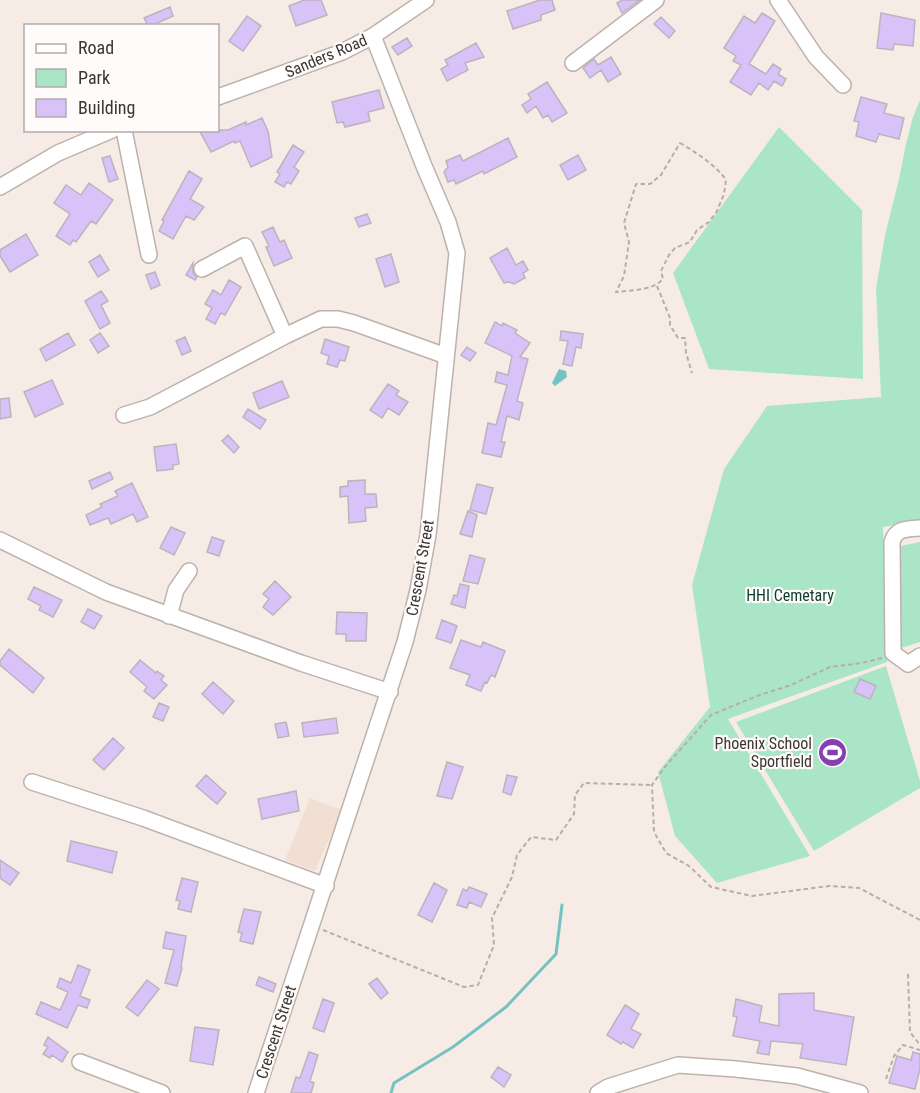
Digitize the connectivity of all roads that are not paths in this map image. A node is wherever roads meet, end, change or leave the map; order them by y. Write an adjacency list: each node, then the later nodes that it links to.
1 (656, 0): 5 (street)
2 (778, 0): 6 (street)
3 (422, 1): 4 (street, Sanders Road)
4 (373, 36): 7 (street, Sanders Road); 14 (street, Crescent Street)
5 (573, 63)
6 (843, 85)
7 (219, 98)
8 (107, 132): 10 (street)
9 (124, 132): 11 (street)
10 (0, 187)
11 (149, 255)
12 (202, 269): 13 (street)
13 (285, 336): 14 (street); 15 (street)
14 (446, 356): 21 (street, Crescent Street)
15 (124, 415)
16 (920, 528): 20 (street)
17 (2, 546): 19 (street)
18 (189, 571): 19 (street)
19 (169, 616): 21 (street)
20 (920, 656)
21 (390, 692): 23 (street, Crescent Street)
22 (32, 782): 23 (street)
23 (326, 886): 26 (street, Crescent Street)
24 (80, 1062): 25 (street)
25 (162, 1093)
26 (256, 1093)
27 (598, 1093): 28 (street)
28 (860, 1093)

